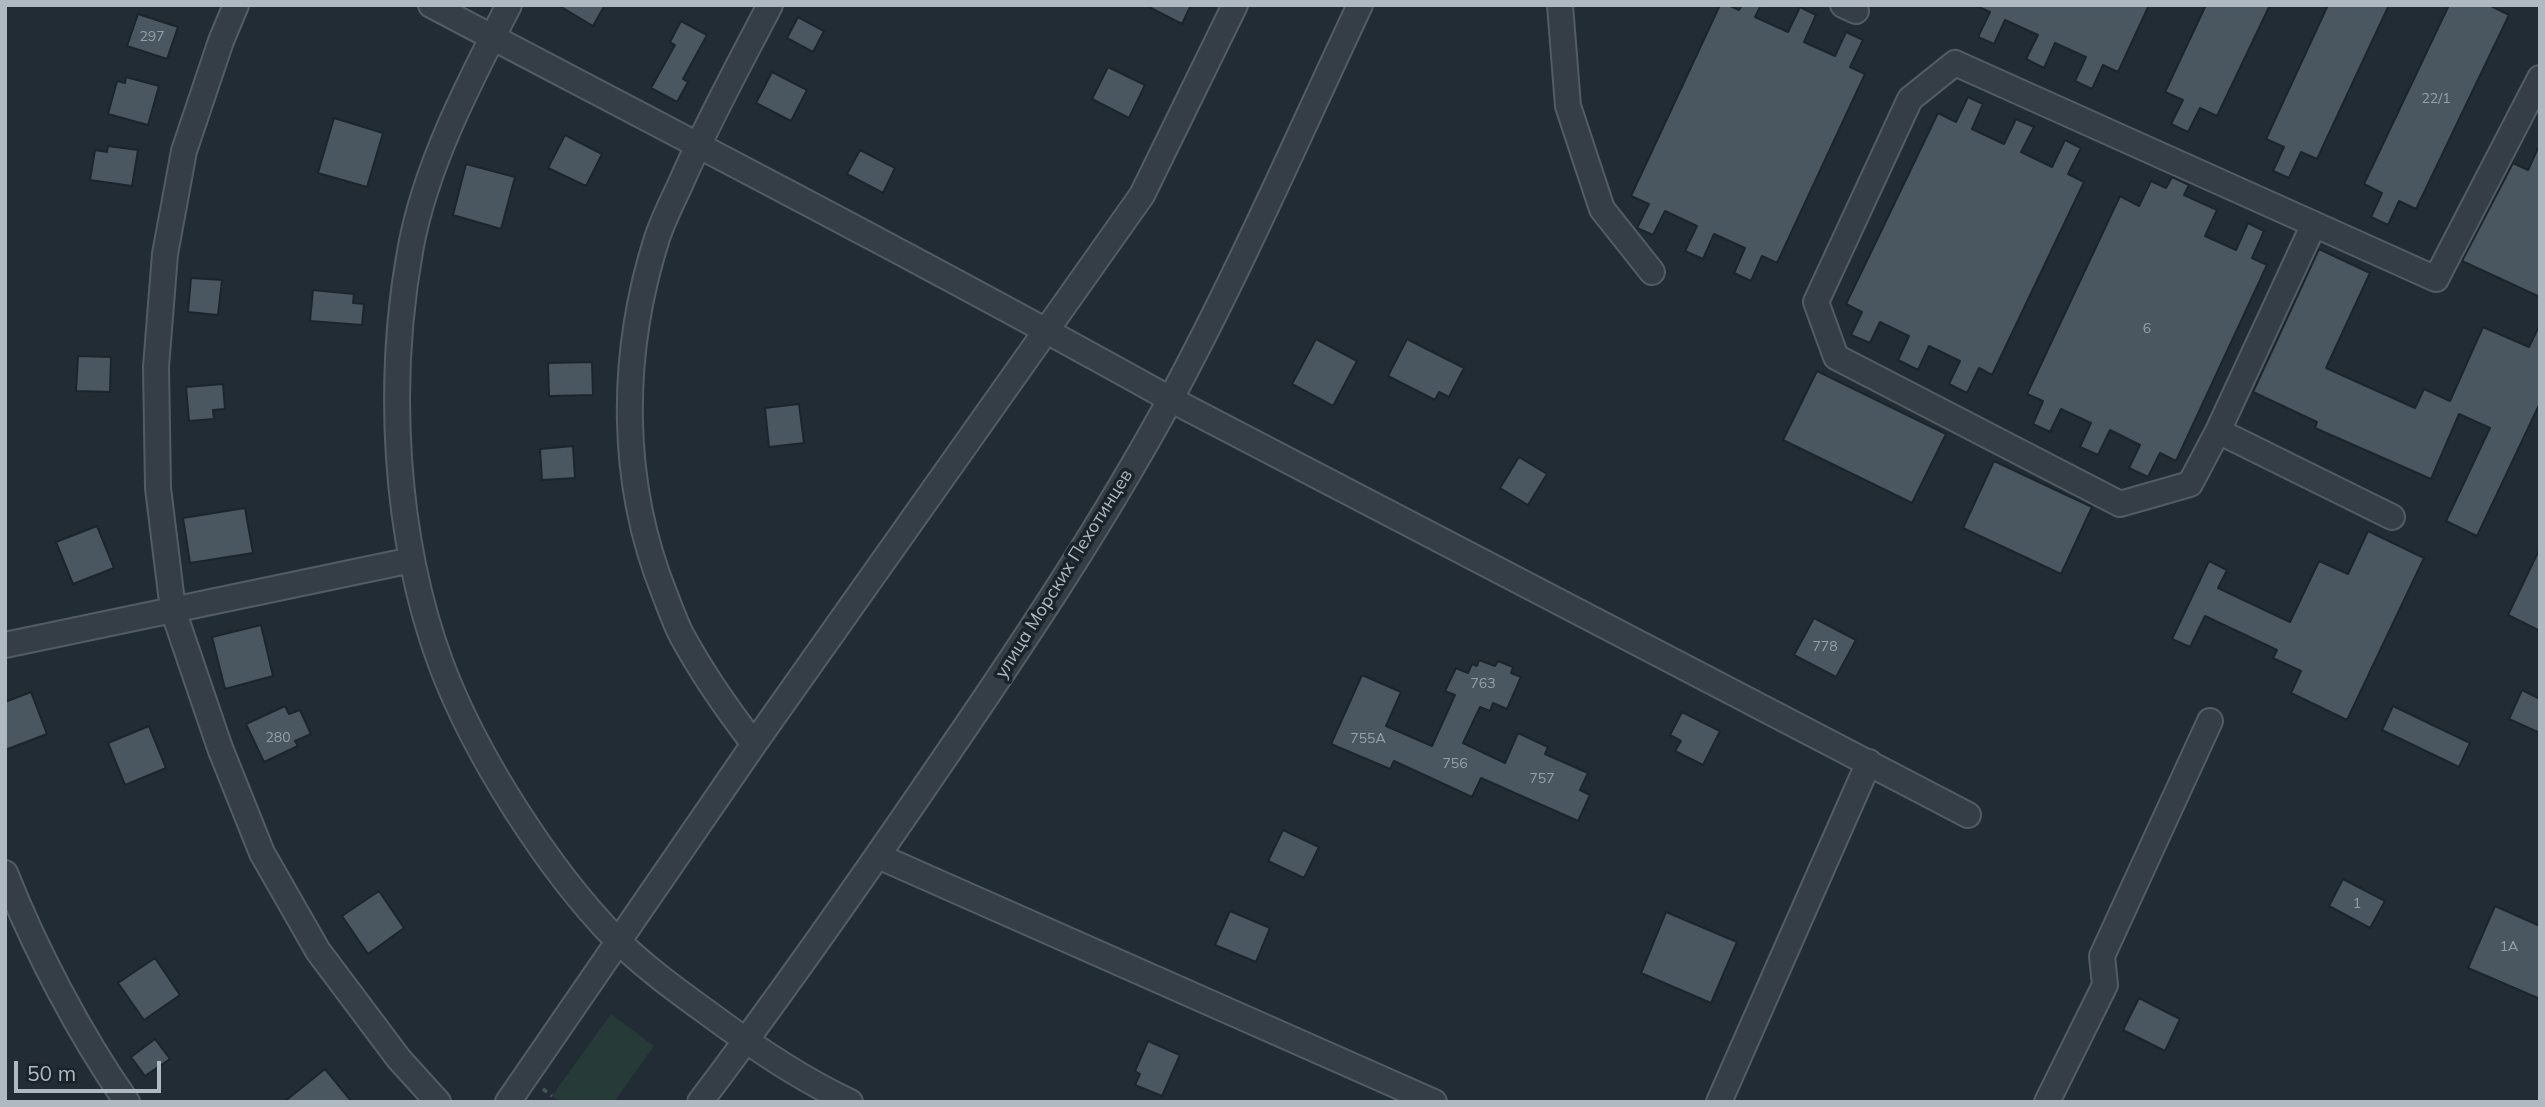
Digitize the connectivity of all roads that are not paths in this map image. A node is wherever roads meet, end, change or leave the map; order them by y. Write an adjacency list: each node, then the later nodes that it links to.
1 (236, 5): 19 (street)
2 (431, 5): 8 (street)
3 (509, 5): 8 (street)
4 (770, 5): 11 (street)
5 (1234, 5): 14 (street)
6 (1360, 5): 15 (street, улица Морских Пехотинцев)
7 (1560, 5): 13 (street)
8 (492, 37): 11 (street); 18 (street)
9 (2540, 78): 10 (street)
10 (2531, 114): 12 (street)
11 (698, 144): 14 (street); 22 (street)
12 (2314, 224): 16 (street); 16 (street)
13 (1652, 272)
14 (1046, 330): 15 (street); 22 (street)
15 (1170, 400): 23 (street); 25 (street, улица Морских Пехотинцев)
16 (2218, 431): 17 (street)
17 (2392, 517)
18 (412, 561): 19 (street); 27 (street)
19 (173, 610): 20 (street); 30 (street)
20 (5, 645)
21 (2210, 721): 36 (street)
22 (754, 744): 27 (street)
23 (1869, 762): 24 (street); 35 (street)
24 (1968, 815)
25 (878, 856): 28 (street, улица Морских Пехотинцев); 34 (street)
26 (5, 873): 29 (street)
27 (617, 940): 28 (street); 31 (street)
28 (746, 1041): 32 (street, улица Морских Пехотинцев); 33 (street)
29 (127, 1102)
30 (438, 1102)
31 (508, 1102)
32 (700, 1102)
33 (850, 1102)
34 (1434, 1102)
35 (1719, 1102)
36 (2047, 1102)

